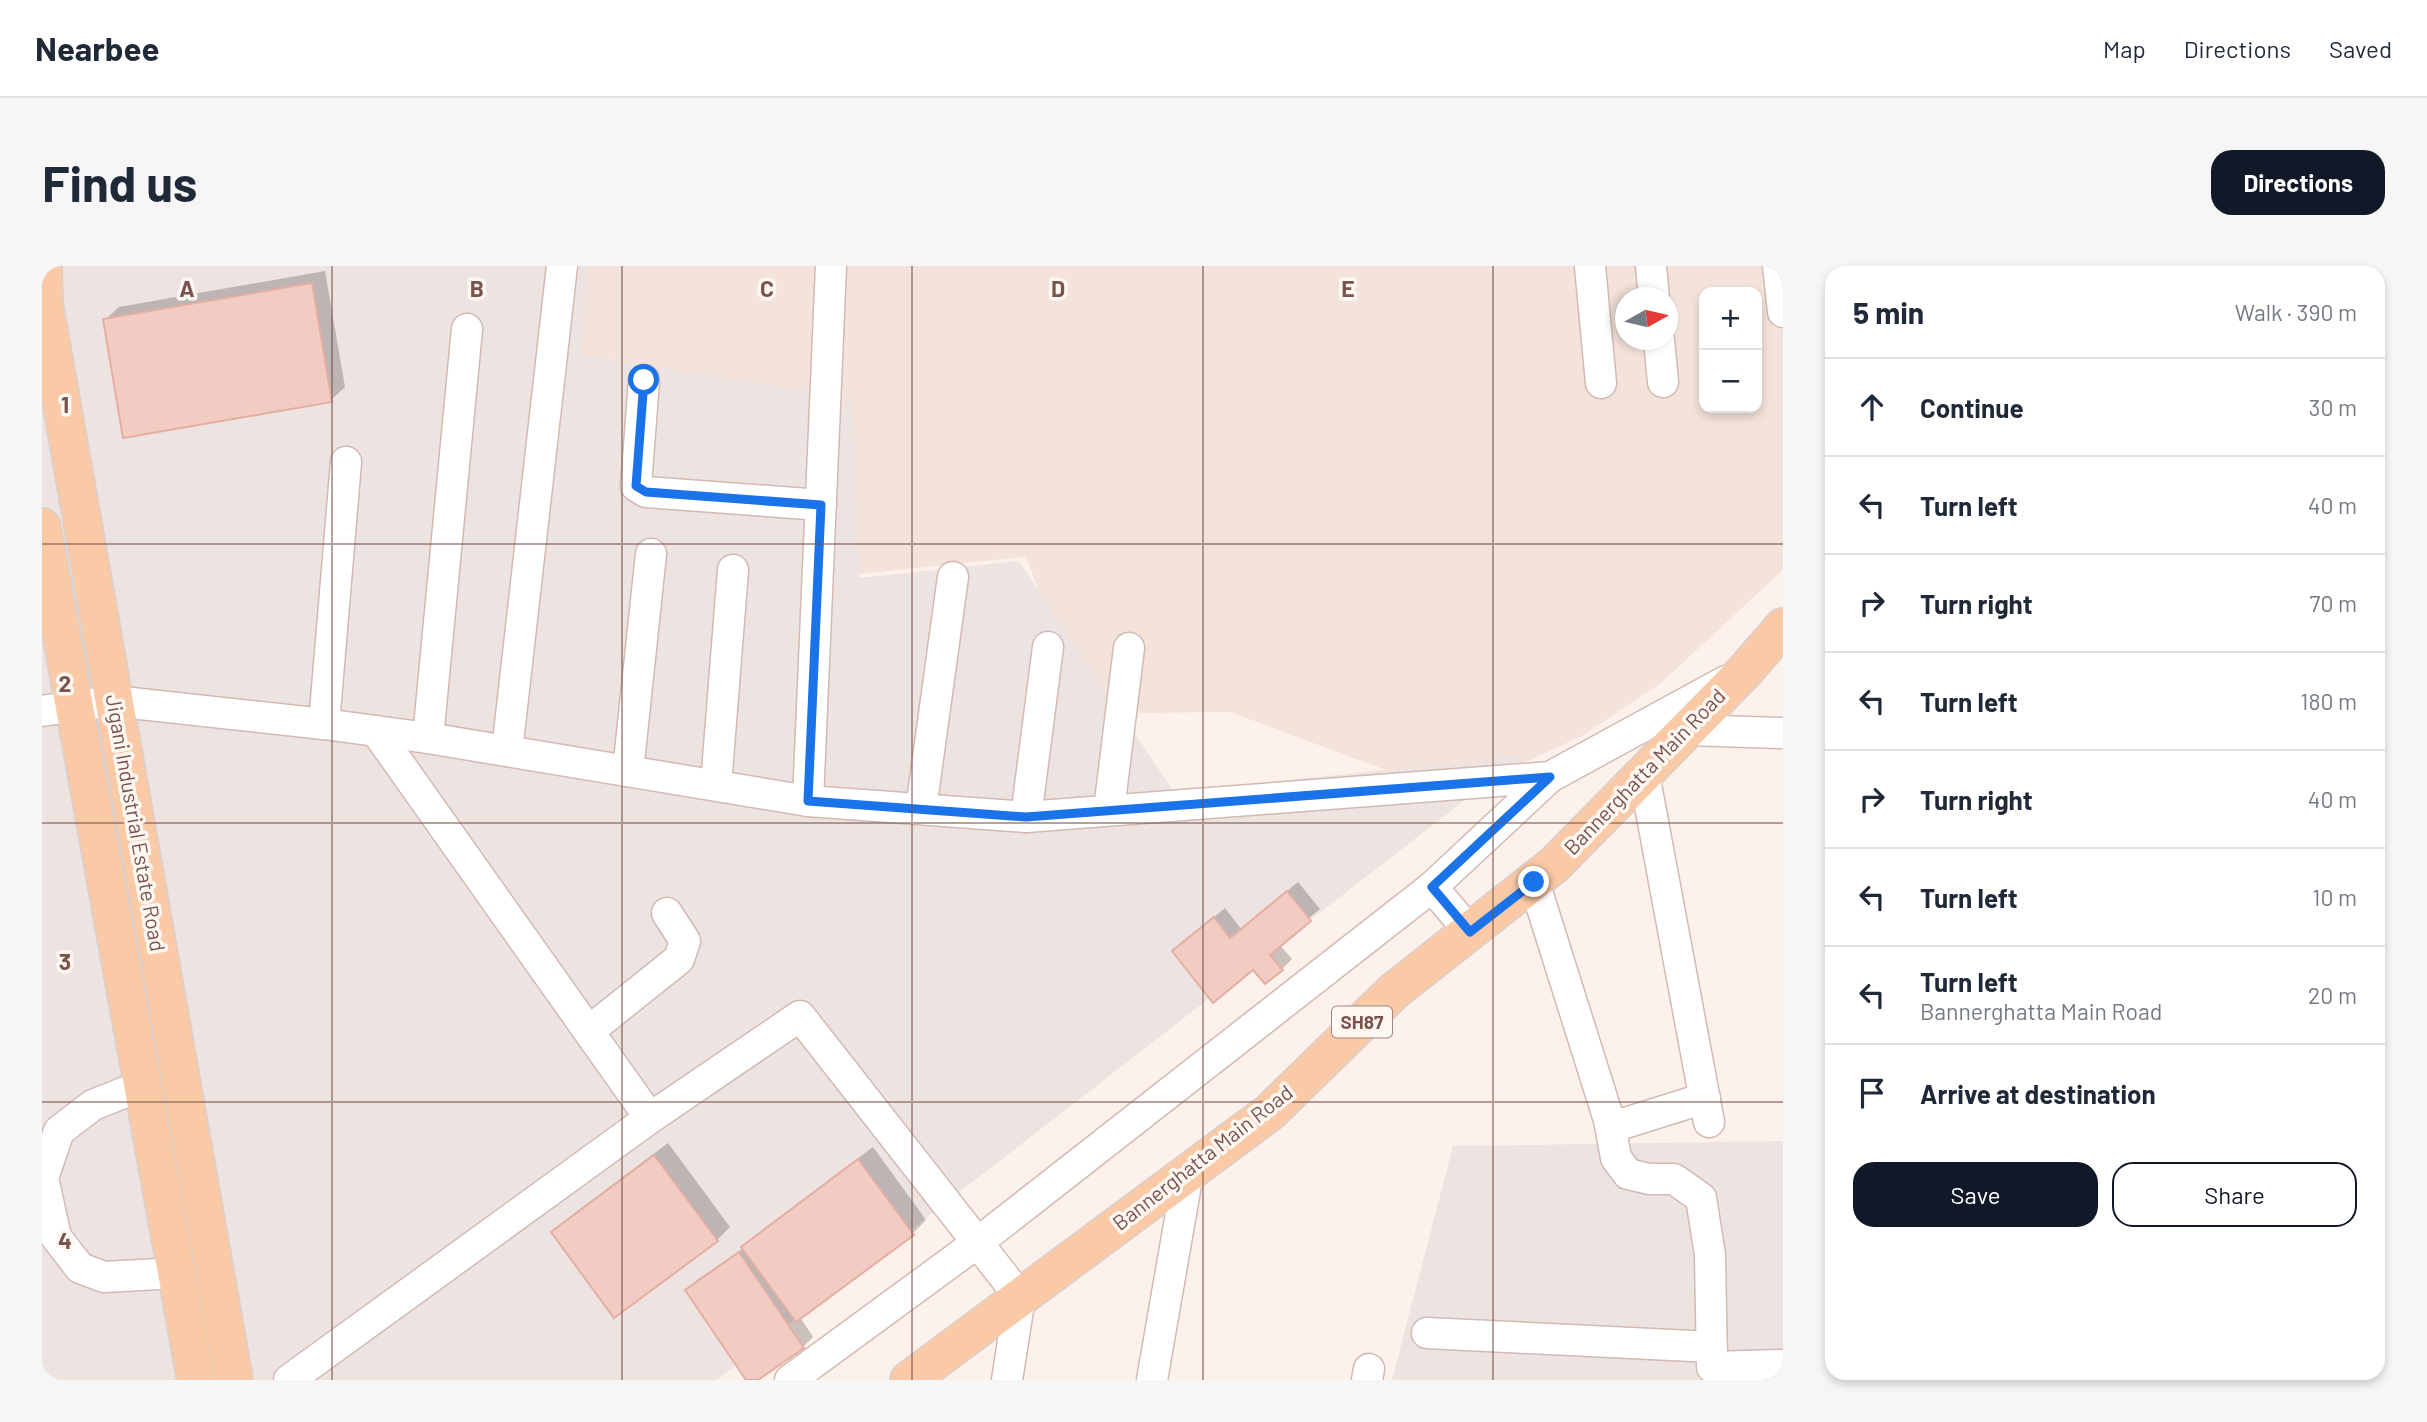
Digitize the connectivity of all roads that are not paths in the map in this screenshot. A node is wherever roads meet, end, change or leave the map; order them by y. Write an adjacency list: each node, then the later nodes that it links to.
1 (43, 266): 25 (main road, Jigani Industrial Estate Road)
2 (562, 266): 32 (street)
3 (831, 266): 15 (street)
4 (1590, 266): 13 (street)
5 (1651, 266): 7 (street)
6 (1778, 266): 8 (street)
7 (1653, 287)
8 (1783, 312)
9 (467, 329): 31 (street)
10 (1659, 350): 12 (street)
11 (644, 380): 15 (street)
12 (1663, 382)
13 (1601, 383)
14 (346, 462): 27 (street)
15 (821, 505): 37 (street)
16 (42, 527): 21 (main road, Jigani Industrial Estate Road)
17 (651, 554): 33 (street)
18 (733, 570): 36 (street)
19 (953, 577): 38 (street)
20 (1783, 627): 24 (main road, Bannerghatta Main Road / SH87)
21 (51, 632): 26 (main road, Jigani Industrial Estate Road)
22 (1048, 647): 40 (street)
23 (1129, 648): 39 (street)
24 (1744, 672): 28 (main road, Bannerghatta Main Road / SH87); 35 (street)
25 (113, 701): 26 (street); 27 (street); 57 (main road, Jigani Industrial Estate Road)
26 (59, 708): 46 (main road, Jigani Industrial Estate Road)
27 (324, 724): 29 (street)
28 (1687, 730): 30 (street); 34 (main road, Bannerghatta Main Road / SH87)
29 (376, 731): 31 (street); 45 (street)
30 (1783, 733)
31 (428, 738): 32 (street)
32 (507, 751): 33 (street)
33 (628, 771): 36 (street)
34 (1644, 774): 41 (main road, Bannerghatta Main Road / SH87); 48 (street)
35 (1550, 777): 39 (street); 42 (street)
36 (716, 785): 37 (street)
37 (808, 801): 38 (street)
38 (921, 809): 40 (street)
39 (1109, 810): 40 (street)
40 (1026, 817)
41 (1534, 882): 44 (main road, Bannerghatta Main Road / SH87); 48 (street)
42 (1432, 887): 44 (street); 50 (street)
43 (667, 913): 45 (street)
44 (1470, 932): 49 (main road, Bannerghatta Main Road / SH87)
45 (589, 1031): 47 (street)
46 (144, 1085): 51 (main road, Jigani Industrial Estate Road); 51 (street)
47 (650, 1118): 50 (street); 58 (street)
48 (1609, 1120): 54 (street)
49 (1188, 1172): 52 (main road, Bannerghatta Main Road / SH87); 62 (street)
50 (977, 1243): 52 (street); 59 (street)
51 (177, 1273): 56 (main road, Jigani Industrial Estate Road)
52 (1020, 1297): 60 (main road, Bannerghatta Main Road / SH87); 61 (street)
53 (1427, 1333): 54 (street)
54 (1712, 1365): 55 (street)
55 (1783, 1365)
56 (196, 1380)
57 (234, 1380)
58 (289, 1380)
59 (790, 1380)
60 (909, 1380)
61 (1007, 1380)
62 (1152, 1380)

